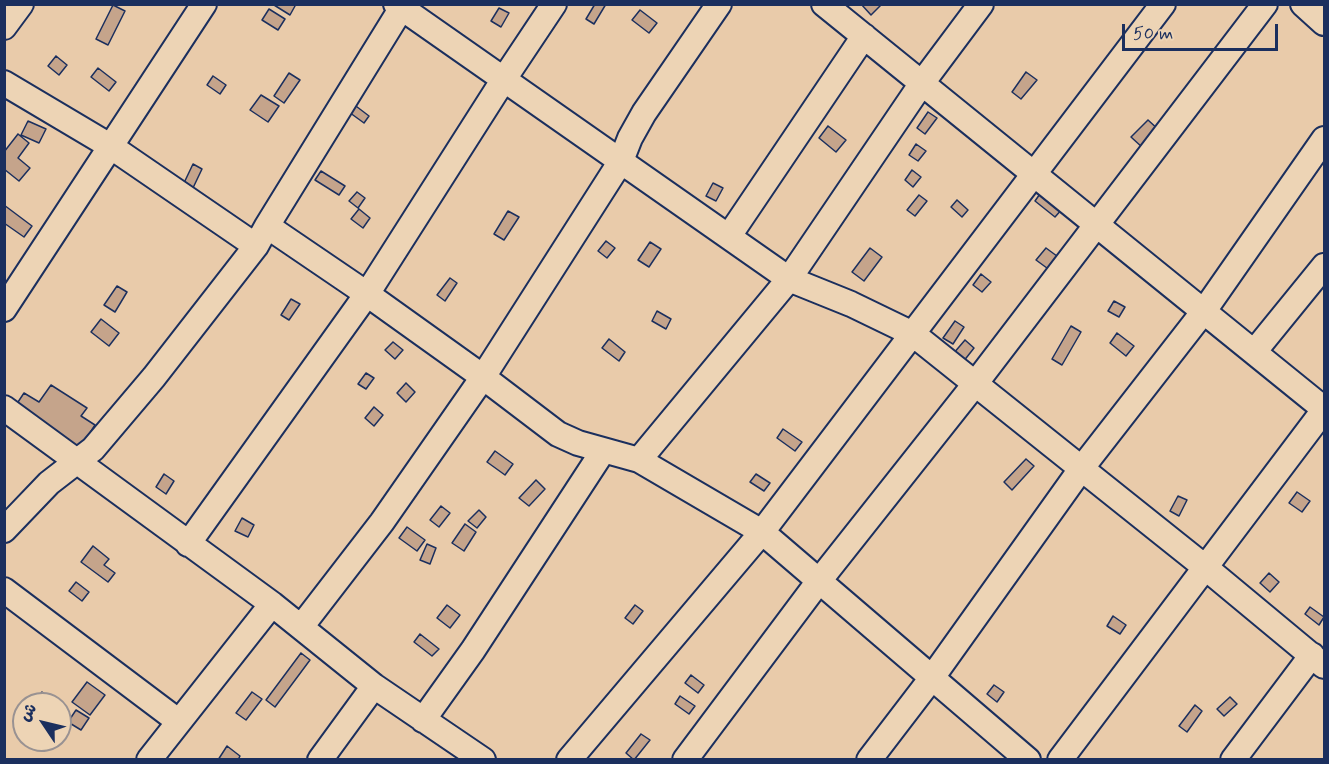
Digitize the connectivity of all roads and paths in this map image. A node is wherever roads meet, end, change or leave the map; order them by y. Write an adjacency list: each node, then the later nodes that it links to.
1 (21, 4): 12 (street)
2 (204, 4): 18 (street)
3 (554, 4): 14 (street)
4 (719, 4): 19 (street)
5 (824, 4): 13 (street)
6 (981, 4): 16 (street)
7 (1163, 4): 20 (street)
8 (1303, 4): 11 (street)
9 (401, 6): 14 (street); 22 (street)
10 (1259, 7): 21 (street)
11 (1324, 23)
12 (4, 27)
13 (864, 36): 16 (street); 23 (street)
14 (504, 79): 19 (street); 26 (street)
15 (4, 83): 18 (street)
16 (922, 84): 20 (street); 25 (street)
17 (1324, 139): 28 (street)
18 (110, 146): 22 (street); 27 (street)
19 (621, 161): 23 (street); 31 (street)
20 (1034, 174): 21 (street); 29 (street)
21 (1096, 224): 28 (street); 32 (street)
22 (261, 236): 26 (street); 37 (street)
23 (729, 236): 25 (street)
24 (1324, 266): 30 (street)
25 (789, 279): 29 (street); 36 (street)
26 (367, 294): 31 (street); 41 (street)
27 (4, 309)
28 (1204, 311): 30 (street); 38 (street)
29 (913, 334): 32 (street); 40 (street)
30 (1254, 352): 34 (street)
31 (483, 376): 35 (street); 46 (street)
32 (975, 384): 38 (street); 43 (street)
33 (4, 408): 37 (street)
34 (1324, 409): 42 (street)
35 (603, 451): 36 (street); 50 (street)
36 (639, 460): 40 (street)
37 (77, 462): 39 (street); 41 (street)
38 (1081, 469): 42 (street); 48 (street)
39 (4, 530)
40 (762, 532): 43 (street); 55 (street)
41 (188, 544): 45 (street)
42 (1206, 568): 47 (street); 59 (street)
43 (819, 581): 48 (street); 56 (street)
44 (4, 590): 51 (street)
45 (272, 604): 46 (street); 51 (street)
46 (301, 627): 49 (street)
47 (1318, 660): 60 (street)
48 (931, 679): 57 (street); 58 (street)
49 (374, 686): 50 (street); 53 (street)
50 (423, 720): 54 (street)
51 (178, 721): 52 (street)
52 (149, 759)
53 (320, 759)
54 (483, 759)
55 (569, 759)
56 (685, 759)
57 (869, 759)
58 (1028, 759)
59 (1060, 759)
60 (1233, 759)

